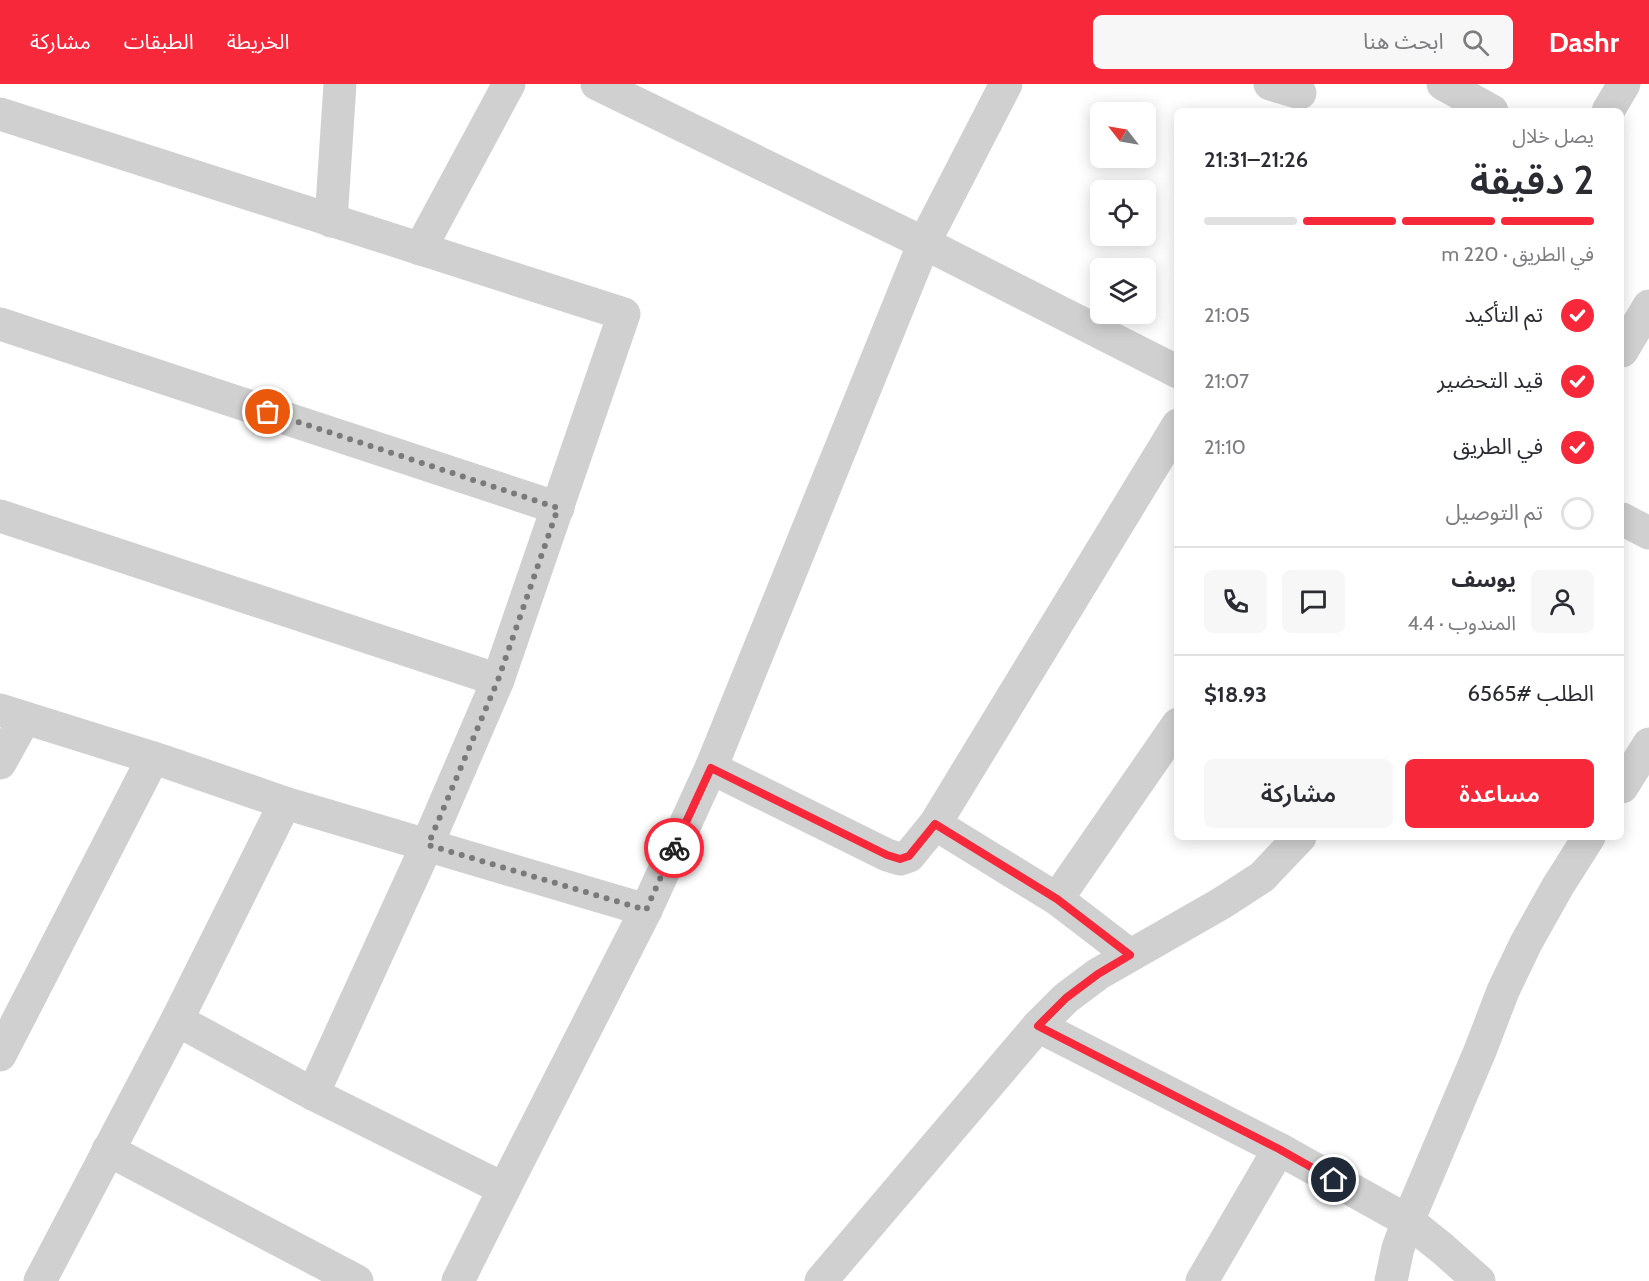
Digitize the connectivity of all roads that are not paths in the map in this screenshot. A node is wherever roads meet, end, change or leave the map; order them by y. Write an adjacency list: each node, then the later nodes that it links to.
1 (340, 84): 10 (street)
2 (509, 84): 12 (street)
3 (597, 84): 11 (street)
4 (1006, 84): 11 (street)
5 (1443, 84): 7 (street)
6 (1624, 84): 8 (street)
7 (1487, 108)
8 (1610, 108)
9 (0, 114): 10 (street)
10 (331, 221): 12 (street)
11 (924, 243): 16 (street); 28 (street)
12 (420, 249): 18 (street)
13 (1649, 306): 15 (street)
14 (0, 324): 18 (street)
15 (1624, 348)
16 (1174, 370)
17 (1174, 432): 31 (street)
18 (558, 508): 22 (street)
19 (0, 516): 22 (street)
20 (1624, 520): 21 (street)
21 (1649, 533)
22 (498, 680): 34 (street)
23 (13, 714): 26 (street); 27 (street)
24 (1174, 730): 35 (street)
25 (1649, 744): 29 (street)
26 (153, 758): 30 (street); 40 (street)
27 (0, 764)
28 (711, 768): 31 (street); 36 (street)
29 (1624, 784)
30 (285, 803): 34 (street); 38 (street)
31 (935, 824): 35 (street)
32 (1297, 840): 37 (street)
33 (1587, 840): 45 (street)
34 (428, 845): 36 (street); 41 (street)
35 (1057, 899): 37 (street)
36 (646, 910): 44 (street)
37 (1130, 955): 39 (street)
38 (177, 1020): 41 (street); 43 (street)
39 (1038, 1026): 42 (street); 49 (street)
40 (0, 1055)
41 (313, 1094): 44 (street)
42 (1279, 1149): 45 (street); 50 (street)
43 (108, 1150): 46 (street); 47 (street)
44 (504, 1189): 48 (street)
45 (1408, 1221): 51 (street); 52 (street)
46 (40, 1281)
47 (357, 1281)
48 (458, 1281)
49 (820, 1281)
50 (1202, 1281)
51 (1391, 1281)
52 (1479, 1281)

